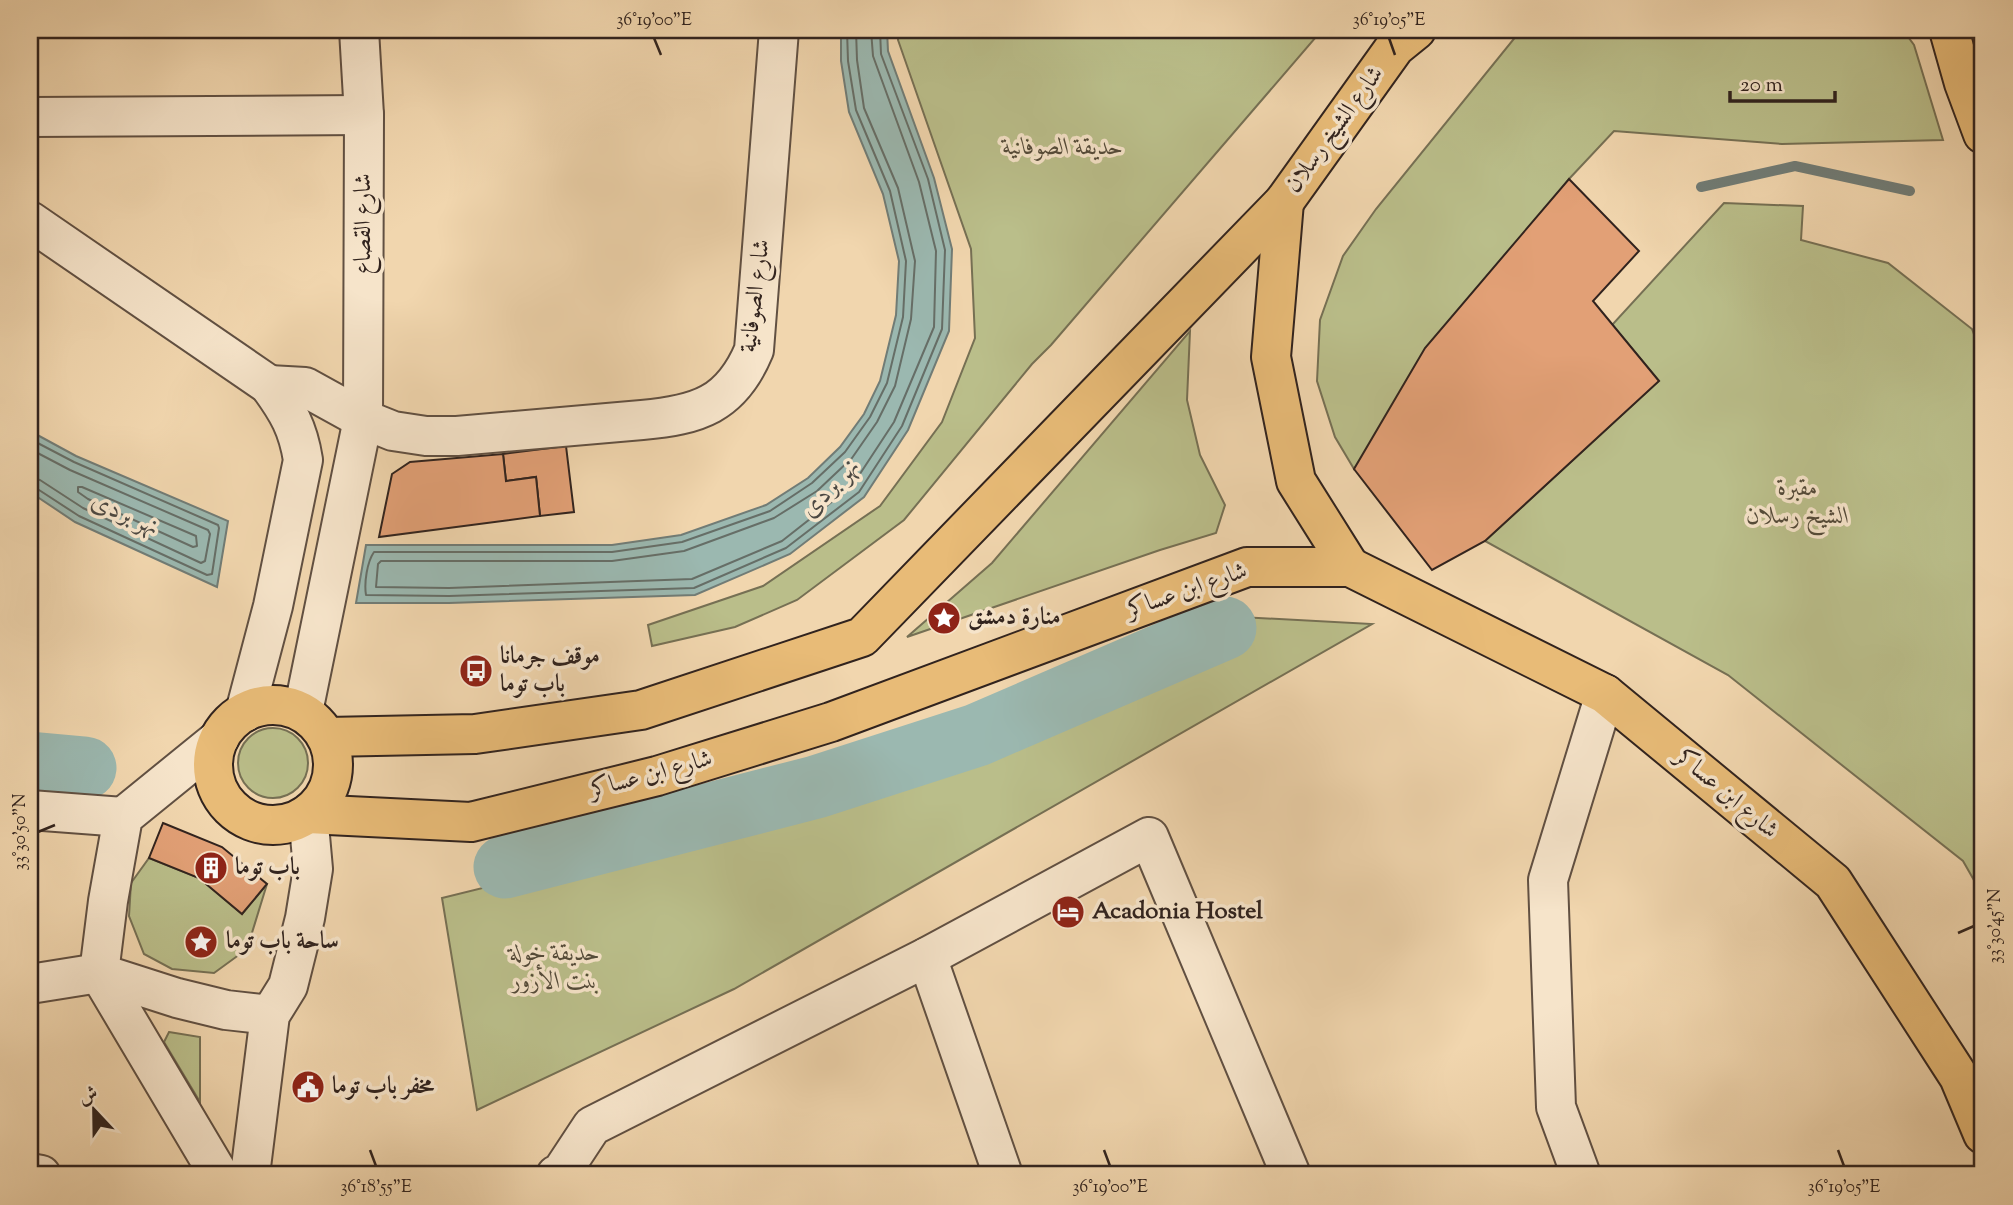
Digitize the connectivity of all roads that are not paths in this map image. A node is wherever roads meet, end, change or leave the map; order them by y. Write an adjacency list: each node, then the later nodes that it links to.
1 (359, 30): 7 (street, شارع القصاع)
2 (779, 30): 13 (street, شارع الصوفانية)
3 (1932, 30): 6 (main road)
4 (1950, 30): 6 (main road)
5 (1398, 35): 10 (main road, شارع الشيخ رسلان)
6 (1964, 83): 9 (main road)
7 (364, 115): 8 (street); 13 (street, شارع القصاع)
8 (30, 117)
9 (1983, 134)
10 (1284, 202): 14 (main road); 17 (main road, شارع الشيخ رسلان)
11 (30, 221): 12 (street)
12 (269, 384): 13 (street, شارع الصوفانية); 16 (street)
13 (363, 419): 17 (street, شارع القصاع)
14 (1350, 568): 15 (main road, شارع ابن عساكر); 19 (main road, شارع ابن عساكر)
15 (1605, 694): 25 (main road, شارع ابن عساكر); 34 (street)
16 (232, 725): 17 (main road); 19 (main road); 20 (street)
17 (315, 725): 19 (main road)
18 (30, 810): 20 (street)
19 (308, 814): 24 (street)
20 (122, 817): 22 (street)
21 (928, 957): 28 (street); 32 (street); 33 (street)
22 (99, 973): 23 (street); 24 (street); 30 (street)
23 (30, 984)
24 (270, 1015): 31 (street)
25 (1971, 1074): 26 (main road, شارع ابن عساكر)
26 (1983, 1134)
27 (30, 1173): 29 (street)
28 (559, 1174)
29 (41, 1175)
30 (219, 1175)
31 (250, 1175)
32 (1003, 1175)
33 (1291, 1175)
34 (1581, 1175)

